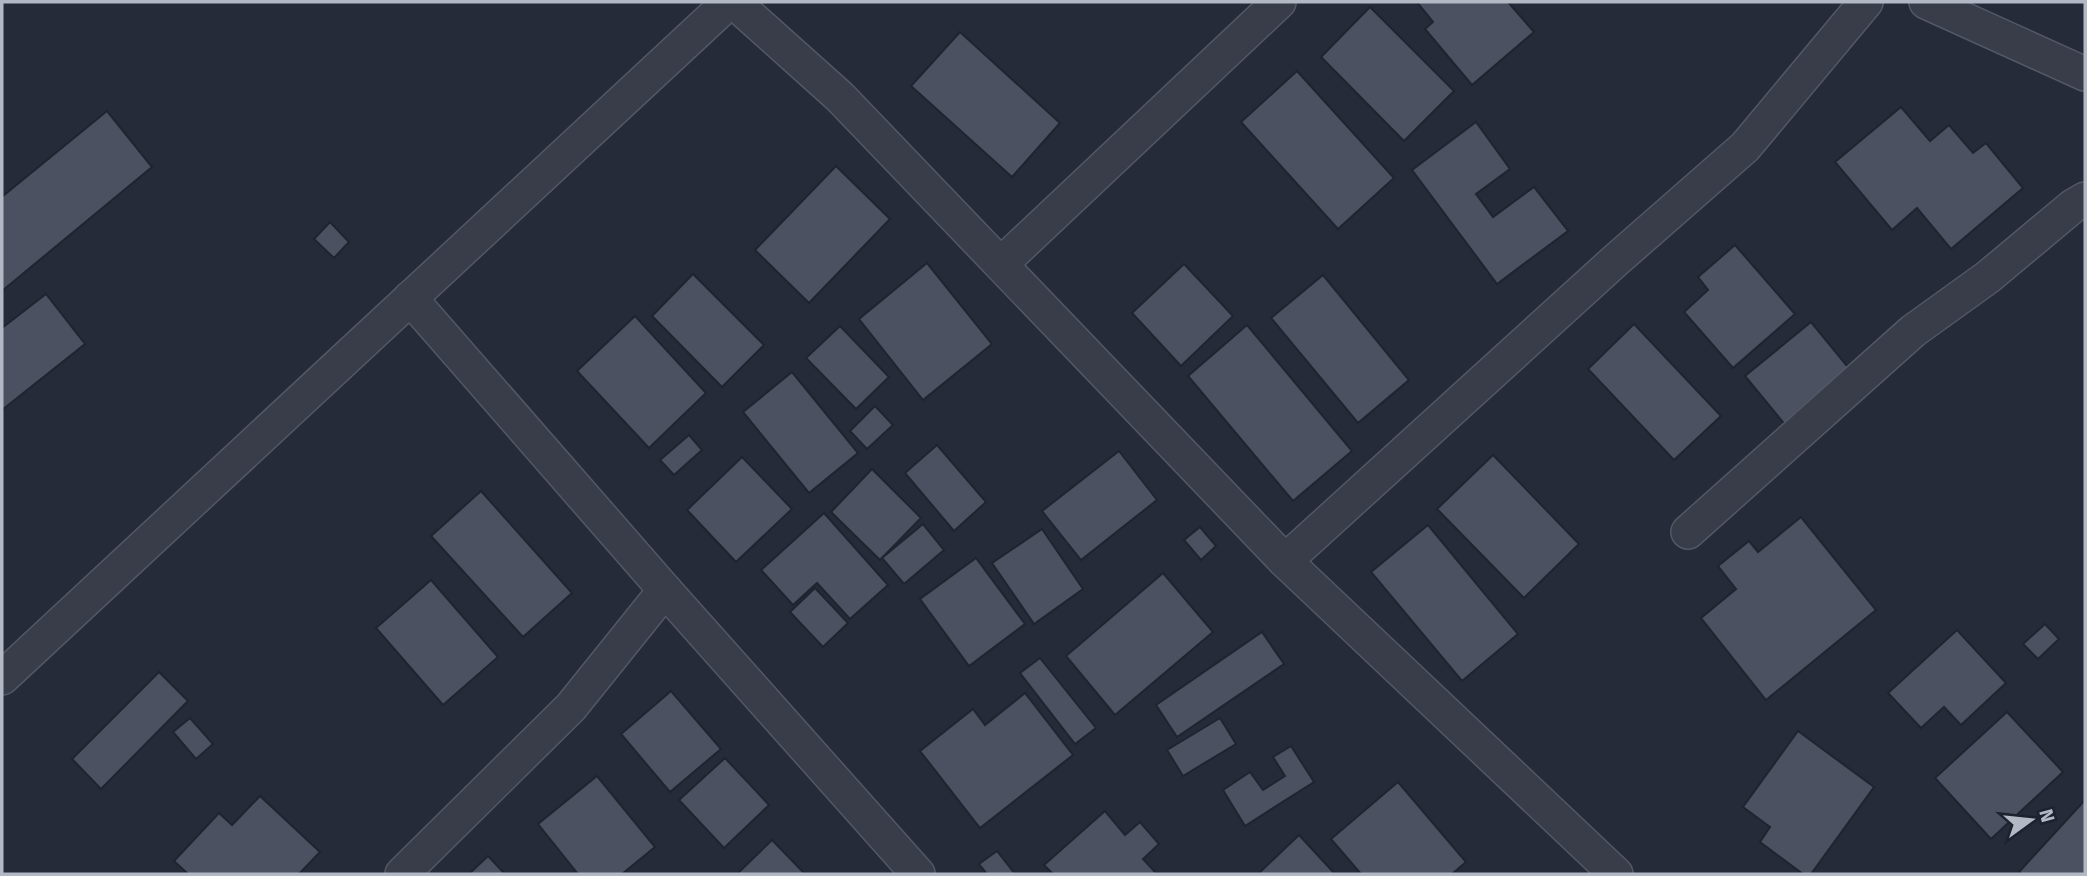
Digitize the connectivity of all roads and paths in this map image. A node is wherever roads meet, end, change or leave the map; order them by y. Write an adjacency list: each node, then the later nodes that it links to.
1 (729, 2): 9 (street)
2 (734, 2): 8 (street)
3 (1279, 2): 8 (street)
4 (1866, 2): 11 (street)
5 (1926, 2): 6 (street)
6 (2085, 74)
7 (2085, 199): 10 (street)
8 (1001, 264): 11 (street)
9 (410, 298): 12 (street); 13 (street)
10 (1688, 532)
11 (1285, 561): 16 (street)
12 (664, 590): 14 (street); 15 (street)
13 (2, 678)
14 (402, 874)
15 (918, 874)
16 (1616, 874)

